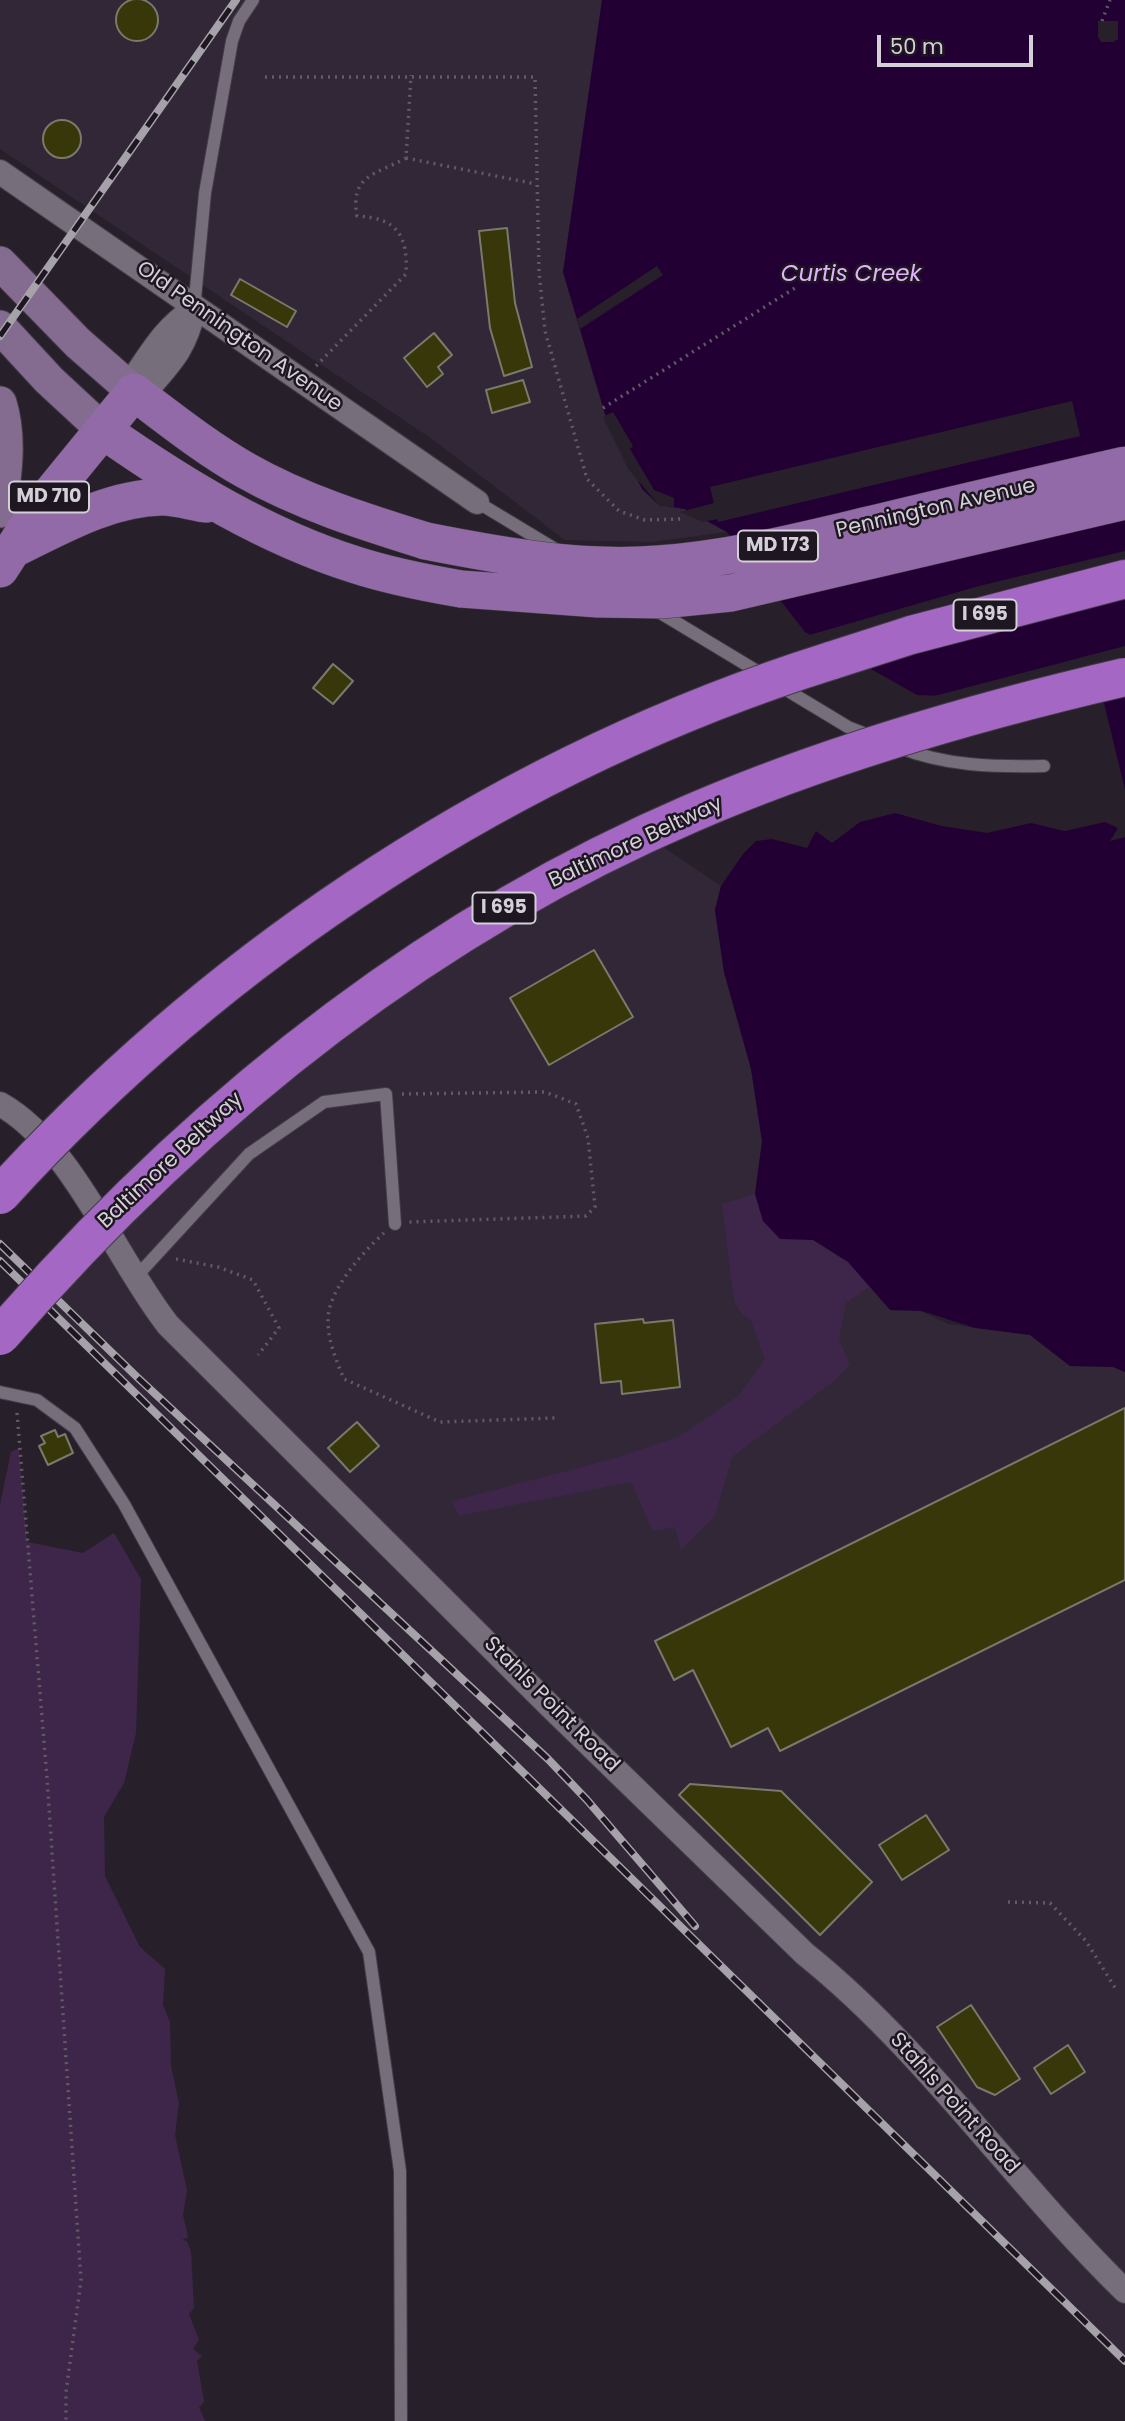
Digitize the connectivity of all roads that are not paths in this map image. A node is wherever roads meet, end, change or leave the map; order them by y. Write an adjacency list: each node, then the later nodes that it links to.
1 (253, 0): 4 (lane)
2 (0, 172): 4 (street, Old Pennington Avenue)
3 (0, 262): 6 (main road, Pennington Avenue / MD 173)
4 (194, 309): 6 (street); 11 (street, Old Pennington Avenue)
5 (0, 327): 8 (main road, Pennington Avenue / MD 173)
6 (136, 390): 8 (main road, MD 710); 9 (main road, Pennington Avenue / MD 173, bridge)
7 (0, 403): 13 (main road)
8 (104, 431): 12 (main road, Pennington Avenue / MD 173); 14 (main road, MD 710)
9 (1125, 465)
10 (1125, 501): 12 (main road, Pennington Avenue / MD 173, bridge)
11 (477, 502): 17 (lane)
12 (226, 507): 14 (main road)
13 (0, 510)
14 (4, 560)
15 (1125, 579): 19 (highway, I 695, bridge)
16 (1125, 677): 22 (highway, Baltimore Beltway / I 695, bridge)
17 (1044, 766)
18 (0, 1104): 21 (street, Stahls Point Road)
19 (0, 1195)
20 (395, 1224): 21 (lane)
21 (135, 1279): 24 (street, Stahls Point Road)
22 (0, 1336)
23 (0, 1392): 25 (lane)
24 (1125, 2291)
25 (401, 2421)

